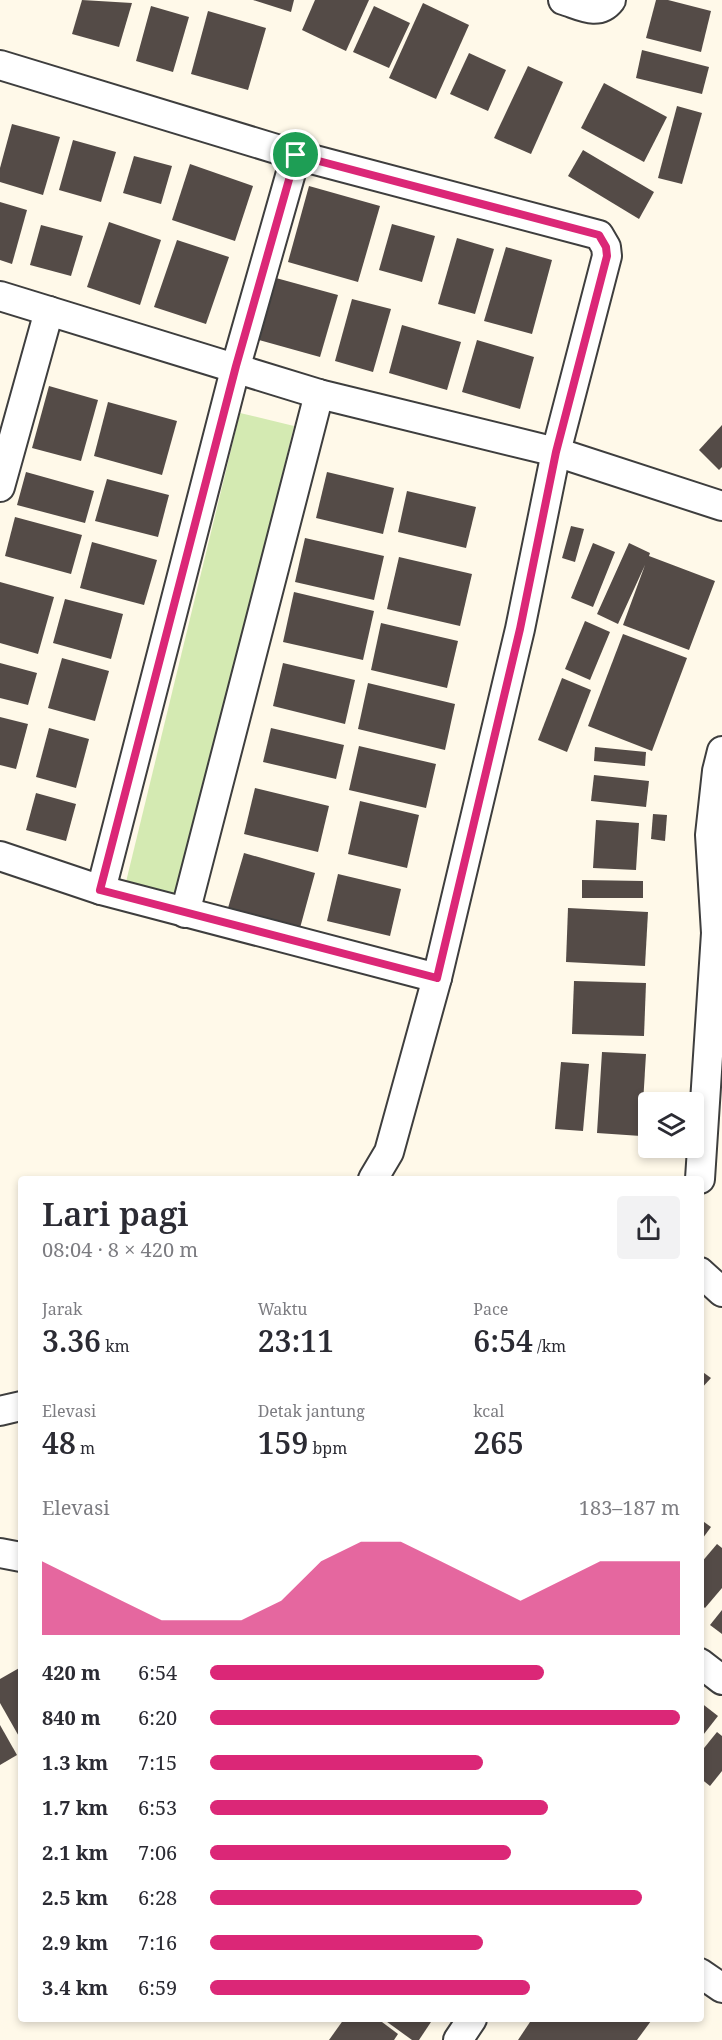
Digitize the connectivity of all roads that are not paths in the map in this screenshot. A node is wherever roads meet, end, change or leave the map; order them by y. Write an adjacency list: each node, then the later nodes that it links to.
1 (563, 0): 2 (street)
2 (611, 0)
3 (0, 65): 4 (street)
4 (296, 155): 7 (street); 9 (street)
5 (0, 296): 6 (street)
6 (49, 310): 7 (street); 10 (street)
7 (236, 366): 8 (street); 14 (street)
8 (319, 394): 9 (street); 15 (street)
9 (556, 452): 11 (street); 17 (street)
10 (0, 487)
11 (722, 506)
12 (722, 751): 16 (street)
13 (0, 856): 14 (street)
14 (100, 890): 15 (street)
15 (185, 913): 17 (street)
16 (719, 933): 19 (street)
17 (437, 978): 18 (street)
18 (375, 1176)
19 (700, 1176)
20 (704, 1276): 21 (street)
21 (722, 1292)
22 (18, 1407): 23 (street)
23 (0, 1411)
24 (0, 1553): 25 (street)
25 (18, 1556)
26 (704, 1666): 27 (street)
27 (722, 1680)
28 (704, 1976): 29 (street)
29 (722, 1988)
30 (470, 2022): 31 (street)
31 (458, 2040)

